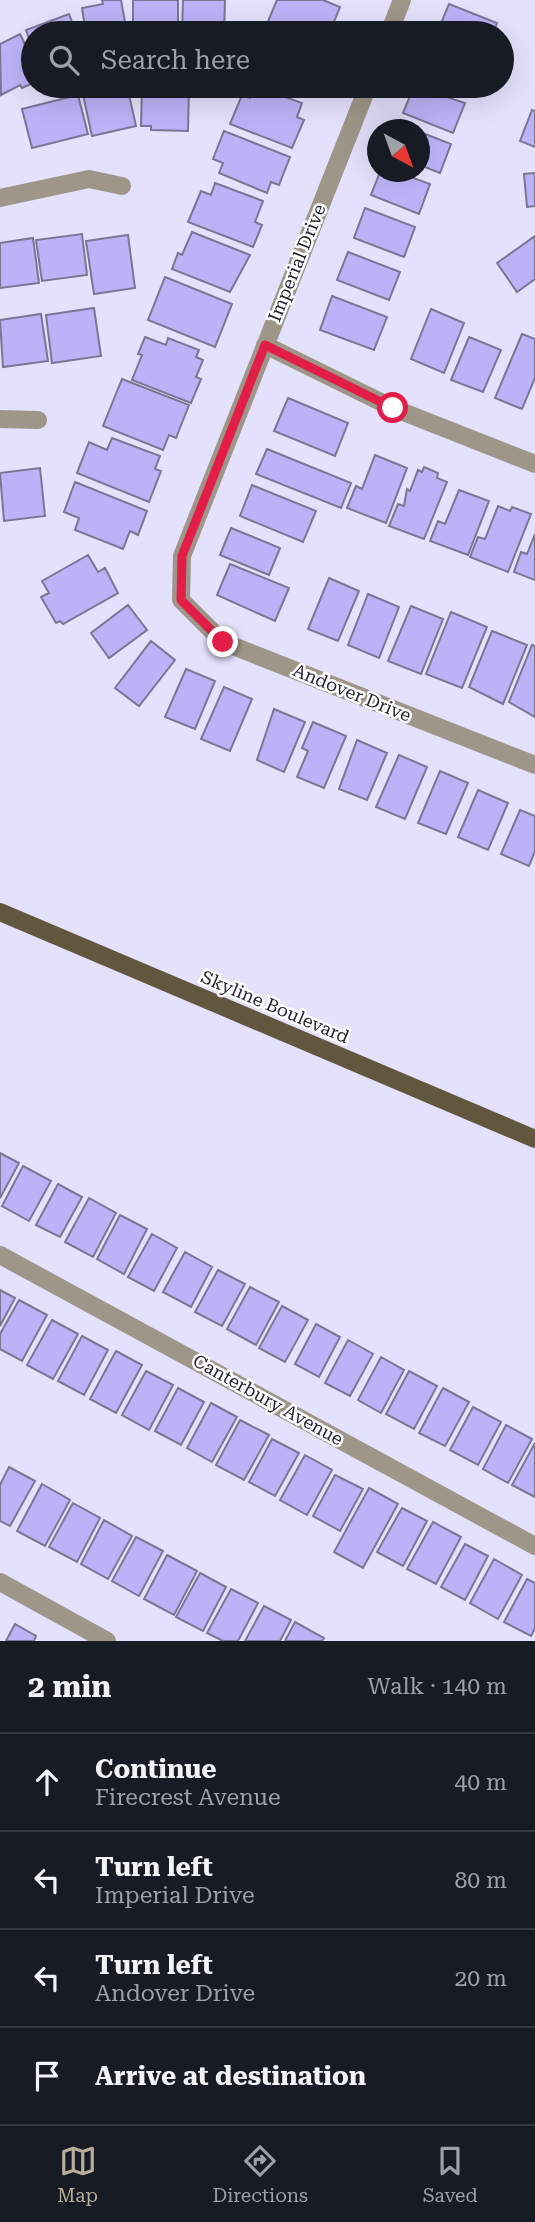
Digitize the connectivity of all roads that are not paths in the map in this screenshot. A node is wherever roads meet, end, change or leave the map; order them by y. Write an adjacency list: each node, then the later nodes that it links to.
1 (402, 0): 2 (street)
2 (394, 21)
3 (363, 98): 6 (street, Imperial Drive)
4 (122, 186): 5 (street)
5 (0, 198)
6 (265, 345): 9 (street); 10 (street, Imperial Drive)
7 (0, 419): 8 (street)
8 (38, 420)
9 (535, 464)
10 (181, 600): 11 (street, Andover Drive)
11 (535, 765)
12 (0, 912): 13 (main road, Skyline Boulevard)
13 (535, 1139)
14 (0, 1255): 15 (street, Canterbury Avenue)
15 (535, 1546)
16 (0, 1582): 17 (street)
17 (107, 1641)

